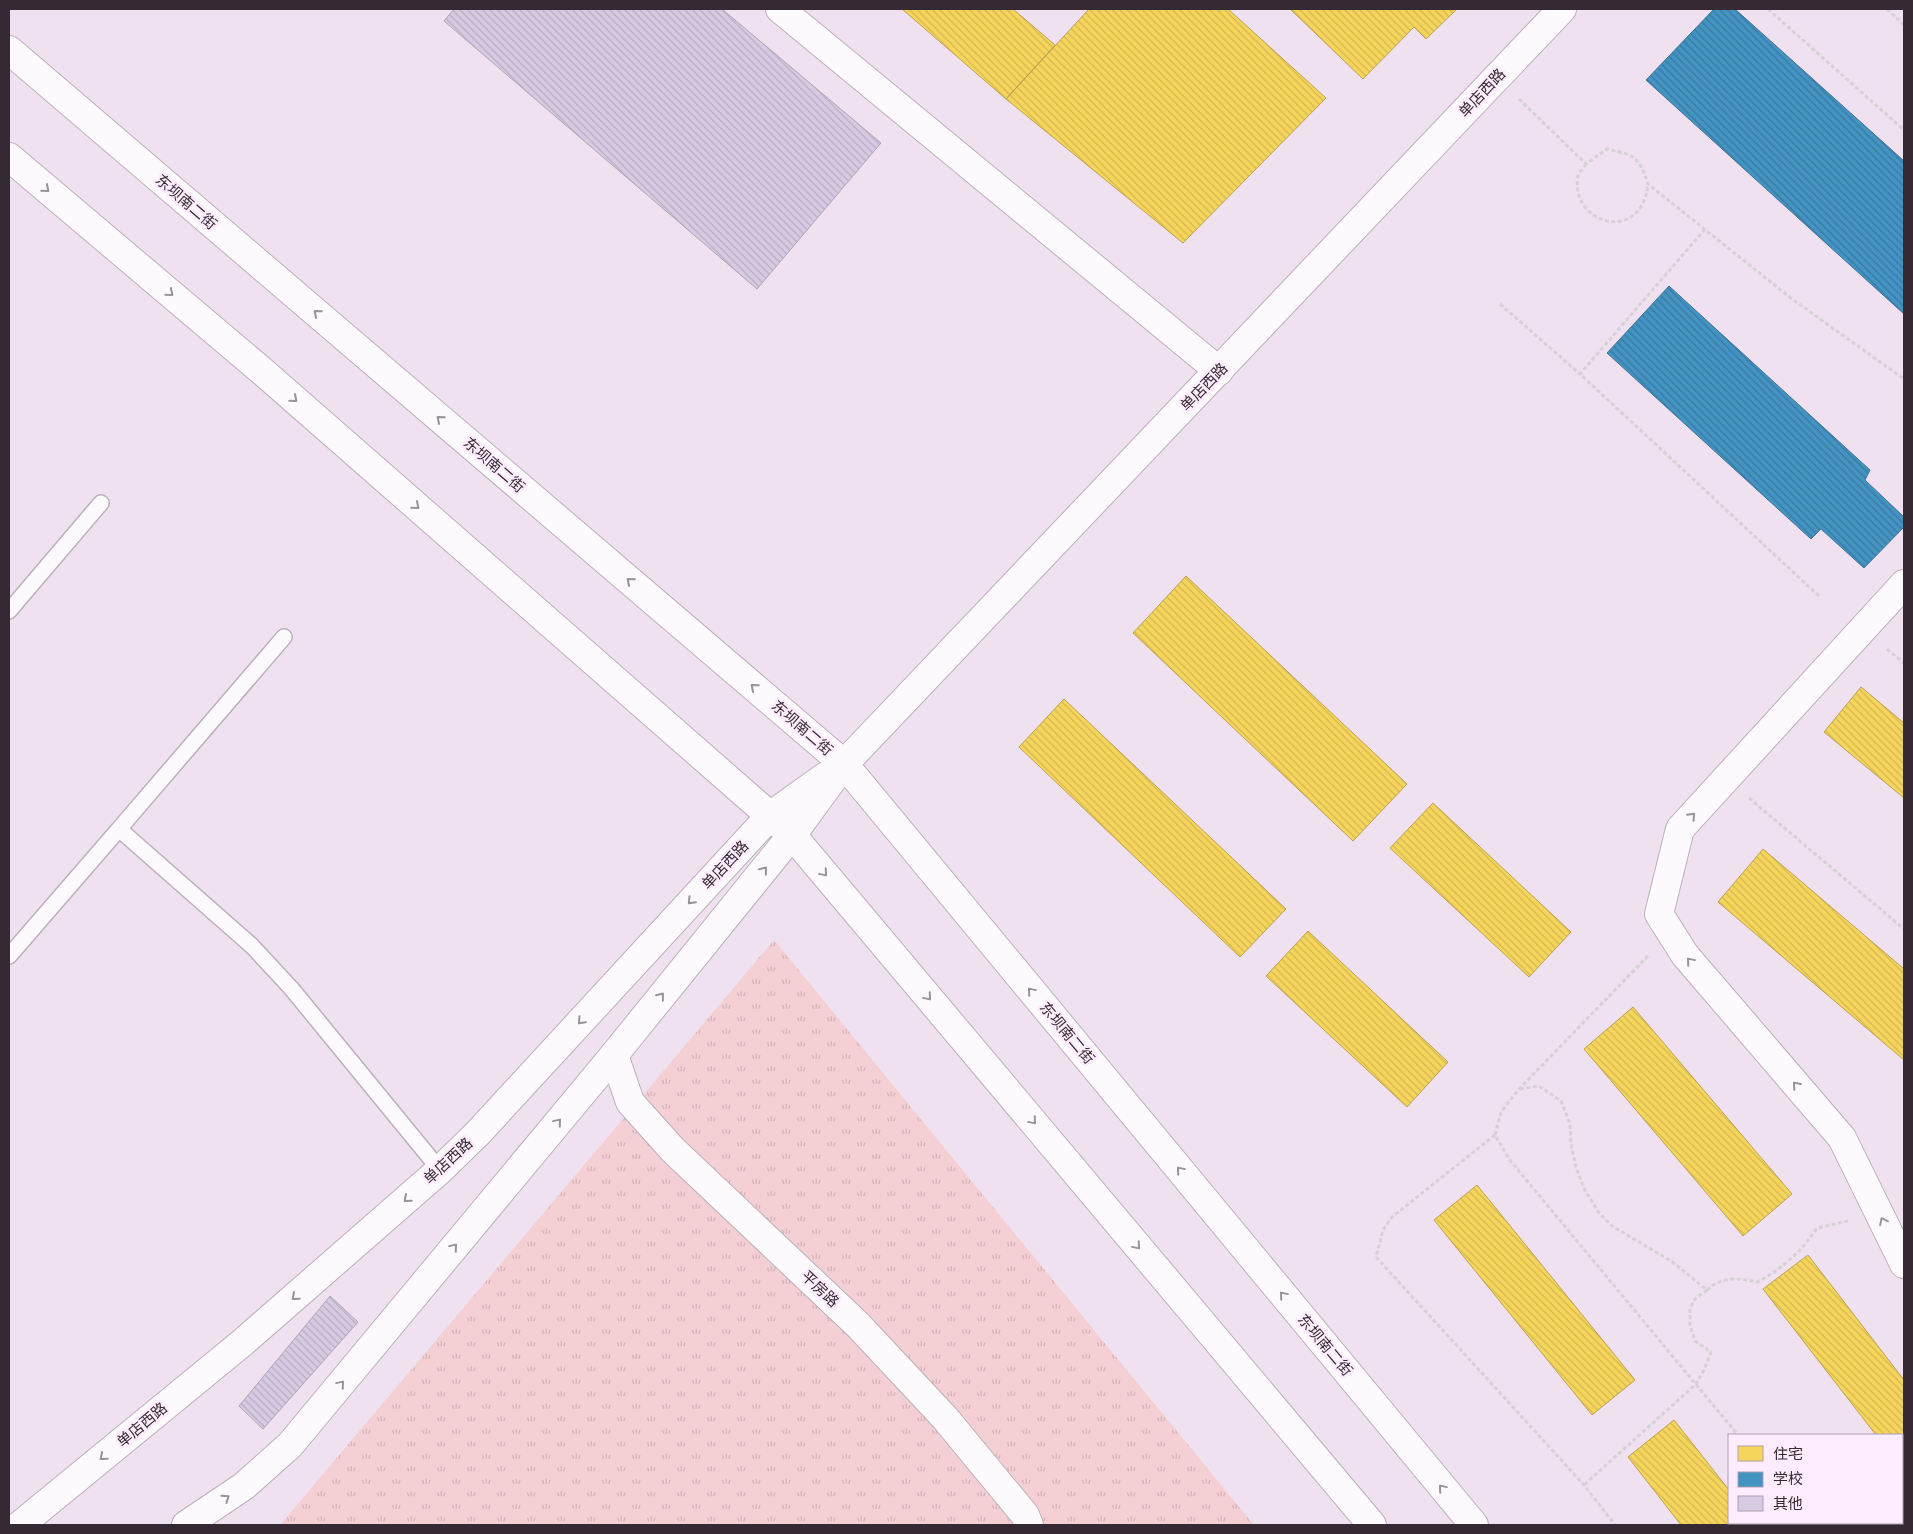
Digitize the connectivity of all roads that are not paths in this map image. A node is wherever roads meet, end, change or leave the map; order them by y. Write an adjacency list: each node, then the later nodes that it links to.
1 (780, 9): 5 (street)
2 (1562, 9): 5 (street, 单店西路)
3 (9, 50): 10 (street, 东坝南二街, one-way to 3)
4 (9, 157): 11 (street, one-way to 11)
5 (1219, 371): 10 (street, 单店西路)
6 (101, 503): 8 (lane)
7 (1904, 584): 17 (street, one-way to 7)
8 (9, 612)
9 (284, 637): 12 (lane)
10 (844, 764): 11 (street, 单店西路); 13 (street, 单店西路); 22 (street, 东坝南二街, one-way to 10)
11 (770, 816): 13 (street); 16 (street, 单店西路, one-way to 16)
12 (119, 829): 14 (lane); 16 (lane)
13 (792, 835): 15 (street, 单店西路, one-way to 13); 21 (street, one-way to 21)
14 (9, 956)
15 (614, 1055): 19 (street, 单店西路, one-way to 15); 20 (street, 平房路)
16 (440, 1170): 18 (street, 单店西路, one-way to 18)
17 (1904, 1264)
18 (20, 1525)
19 (186, 1525)
20 (1029, 1525)
21 (1372, 1525)
22 (1474, 1525)

